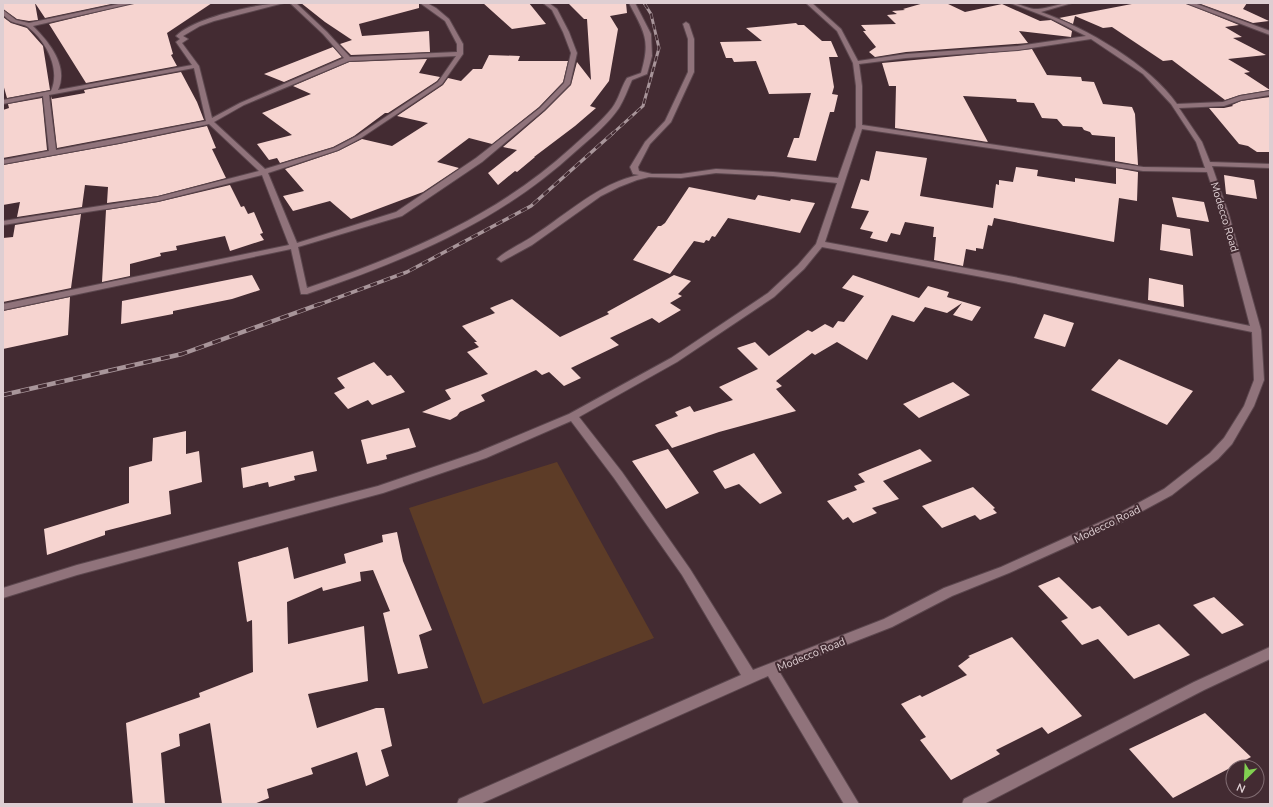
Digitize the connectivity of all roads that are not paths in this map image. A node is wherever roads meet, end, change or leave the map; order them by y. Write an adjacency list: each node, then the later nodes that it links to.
1 (131, 3): 14 (street)
2 (281, 3): 20 (street)
3 (293, 3): 18 (street)
4 (423, 3): 17 (street)
5 (546, 3): 36 (street)
6 (632, 3): 36 (street)
7 (809, 3): 19 (street)
8 (1013, 3): 11 (street, Modecco Road)
9 (1069, 3): 11 (street)
10 (1189, 3): 15 (street)
11 (1038, 11): 16 (street, Modecco Road)
12 (3, 12): 14 (street)
13 (686, 24): 32 (street)
14 (29, 25): 22 (street)
15 (1270, 33)
16 (1092, 37): 19 (street); 24 (street, Modecco Road)
17 (460, 54): 18 (street); 31 (street)
18 (348, 59): 25 (street)
19 (856, 63): 26 (street)
20 (196, 66): 22 (street); 25 (street)
21 (1270, 93): 24 (street)
22 (49, 94): 23 (street); 27 (street)
23 (3, 102)
24 (1175, 106): 30 (street, Modecco Road)
25 (210, 122): 27 (street); 31 (street)
26 (859, 127): 30 (street); 33 (street)
27 (53, 152): 28 (street)
28 (3, 162)
29 (1270, 166): 30 (street)
30 (1209, 167): 39 (street, Modecco Road)
31 (264, 172): 34 (street); 36 (street)
32 (652, 176): 33 (street); 37 (street)
33 (841, 181): 35 (street)
34 (3, 223)
35 (820, 244): 39 (street); 40 (street)
36 (294, 246): 38 (street)
37 (501, 259)
38 (3, 307)
39 (1256, 330): 43 (street, Modecco Road)
40 (572, 416): 41 (street); 44 (street)
41 (3, 593)
42 (1270, 652): 47 (street)
43 (771, 670): 44 (street, Modecco Road); 46 (street)
44 (750, 677): 45 (street, Modecco Road)
45 (464, 804)
46 (852, 804)
47 (969, 804)

